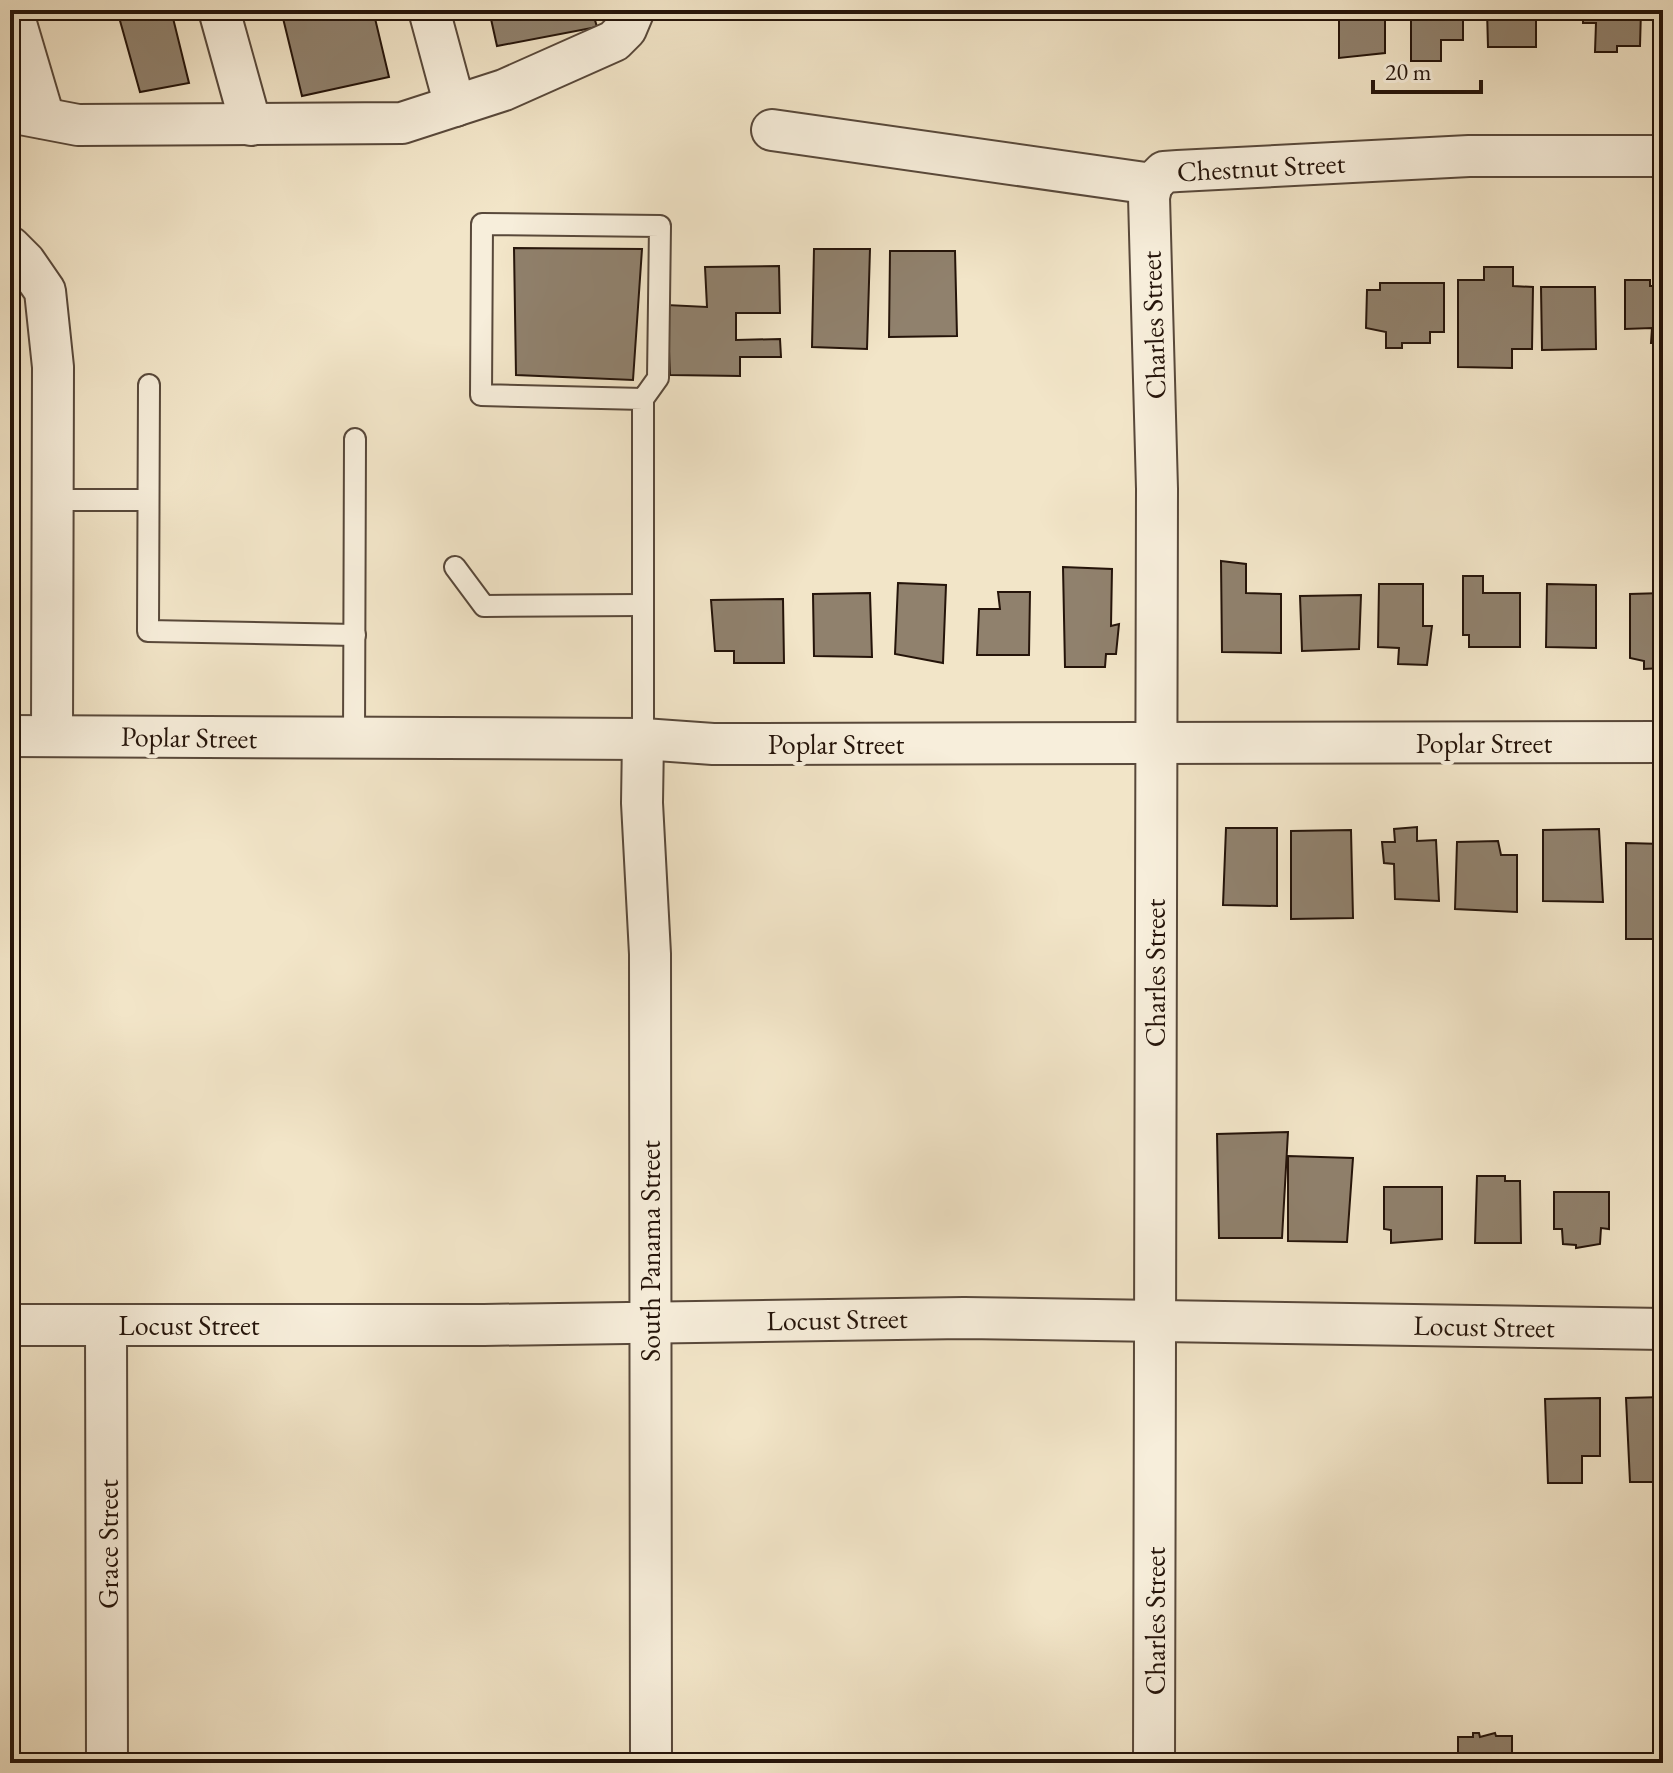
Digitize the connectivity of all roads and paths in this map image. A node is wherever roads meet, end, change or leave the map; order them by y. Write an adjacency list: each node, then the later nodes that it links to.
1 (12, 10): 6 (street)
2 (219, 10): 7 (street)
3 (429, 10): 5 (street)
4 (634, 10): 5 (street)
5 (455, 106): 7 (street)
6 (27, 115): 7 (street)
7 (251, 125)
8 (772, 130): 10 (street, Chestnut Street)
9 (1663, 156): 10 (street, Chestnut Street)
10 (1152, 184): 25 (street, Charles Street)
11 (10, 247): 15 (street)
12 (149, 385): 16 (lane)
13 (643, 399): 13 (lane); 18 (lane)
14 (355, 439): 19 (lane)
15 (53, 500): 16 (lane); 20 (street)
16 (148, 500): 19 (lane)
17 (455, 567): 18 (lane)
18 (641, 605): 23 (lane)
19 (355, 635): 22 (lane)
20 (52, 735): 21 (street, Poplar Street); 22 (street, Poplar Street)
21 (10, 736)
22 (354, 738): 23 (street, Poplar Street)
23 (643, 739): 25 (street, Poplar Street); 27 (street, South Panama Street)
24 (1663, 742): 25 (street, Poplar Street)
25 (1158, 743): 26 (street, Charles Street)
26 (1158, 1319): 27 (street, Locust Street); 30 (street, Locust Street); 33 (street, Charles Street)
27 (650, 1321): 29 (street, Locust Street); 32 (street, South Panama Street)
28 (10, 1325): 29 (street, Locust Street)
29 (106, 1325): 31 (street, Grace Street)
30 (1663, 1329)
31 (107, 1763)
32 (651, 1763)
33 (1154, 1763)

